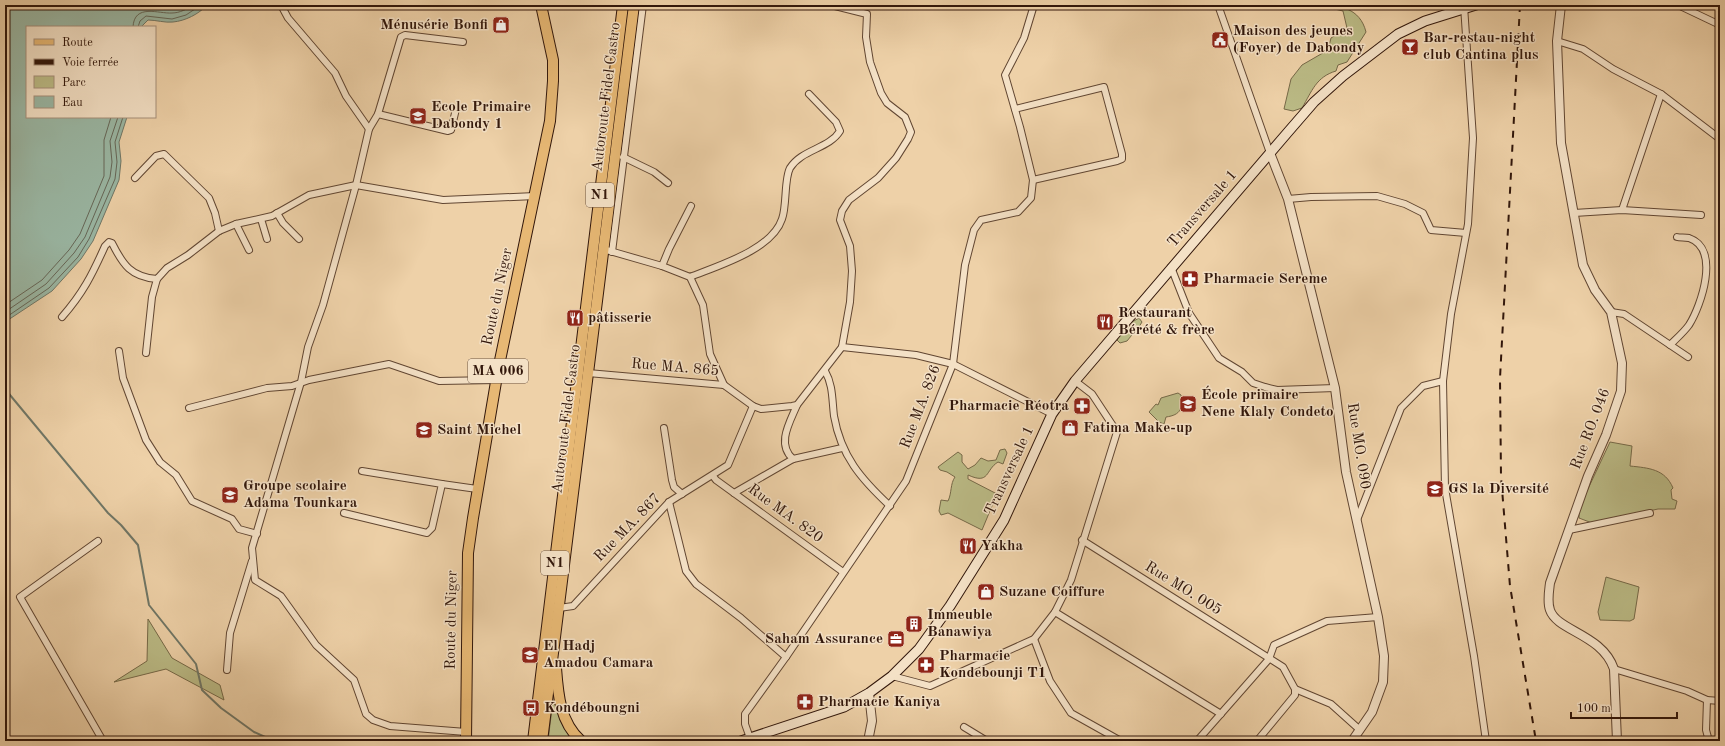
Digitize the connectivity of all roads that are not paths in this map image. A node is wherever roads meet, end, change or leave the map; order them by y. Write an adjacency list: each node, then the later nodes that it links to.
1 (281, 5): 21 (street)
2 (541, 5): 29 (main road, Route du Niger / MA 006)
3 (623, 5): 109 (main road, Autoroute Fidel Castro / N1)
4 (634, 5): 44 (main road, Autoroute Fidel Castro / N1)
5 (643, 5): 24 (street)
6 (831, 5): 52 (street)
7 (1034, 5): 19 (street, Rue MA. 826)
8 (1218, 5): 23 (street)
9 (1476, 5): 12 (main road, Transversale 1)
10 (1561, 5): 14 (street, Rue RO. 046)
11 (1678, 5): 13 (street)
12 (1464, 7): 23 (main road, Transversale 1); 39 (street)
13 (1720, 25)
14 (1557, 41): 17 (street); 34 (street, Rue RO. 046)
15 (463, 42): 20 (street)
16 (809, 94): 47 (street)
17 (1661, 94): 22 (street); 32 (street)
18 (456, 109): 20 (street)
19 (1015, 109): 26 (street, Rue MA. 826); 26 (street)
20 (378, 114): 21 (street)
21 (369, 129): 28 (street)
22 (1720, 139)
23 (1270, 153): 30 (street, Rue MO. 090); 46 (main road, Transversale 1)
24 (623, 157): 27 (street); 44 (street)
25 (135, 178): 38 (street)
26 (1032, 180): 56 (street, Rue MA. 826)
27 (668, 183)
28 (356, 185): 29 (street); 33 (street); 62 (street)
29 (535, 196): 59 (main road, Route du Niger / MA 006)
30 (1288, 200): 39 (street); 64 (street, Rue MO. 090)
31 (691, 206): 45 (street)
32 (1622, 210): 34 (street); 35 (street)
33 (277, 213): 36 (street); 42 (street)
34 (1574, 213): 49 (street, Rue RO. 046)
35 (1701, 215)
36 (261, 219): 37 (street); 41 (street)
37 (236, 224): 38 (street); 43 (street)
38 (219, 231): 48 (street)
39 (1466, 233): 61 (street)
40 (1677, 237): 51 (street)
41 (267, 239)
42 (299, 239)
43 (249, 250)
44 (608, 250): 45 (street); 58 (main road, Autoroute Fidel Castro / N1)
45 (662, 266): 47 (street)
46 (1171, 267): 60 (main road, Transversale 1); 64 (street)
47 (690, 277): 63 (street)
48 (157, 279): 50 (street); 54 (street)
49 (1611, 312): 51 (street); 83 (street, Rue RO. 046)
50 (62, 317)
51 (1670, 345): 55 (street)
52 (842, 347): 56 (street); 57 (street)
53 (119, 351): 84 (street)
54 (146, 353)
55 (1688, 357)
56 (952, 364): 68 (street); 79 (street, Rue MA. 826)
57 (825, 371): 65 (street); 70 (street)
58 (588, 373): 63 (street, Rue MA. 865); 89 (main road, Autoroute Fidel Castro / N1)
59 (497, 380): 62 (street); 75 (main road, Route du Niger / MA 006)
60 (1075, 381): 68 (main road, Transversale 1); 85 (street)
61 (1443, 381): 82 (street); 119 (street)
62 (301, 382): 67 (street); 84 (street)
63 (724, 385): 66 (street, Rue MA. 865)
64 (1335, 388): 82 (street, Rue MO. 090)
65 (797, 405): 66 (street); 71 (street)
66 (753, 406): 73 (street, Rue MA. 867)
67 (190, 408)
68 (1052, 414): 98 (main road, Transversale 1)
69 (664, 428): 77 (street)
70 (842, 448): 71 (street); 79 (street)
71 (793, 459): 76 (street)
72 (362, 471): 74 (street)
73 (713, 476): 76 (street, Rue MA. 820); 77 (street, Rue MA. 867)
74 (442, 484): 75 (street); 80 (street)
75 (477, 489): 106 (main road, Route du Niger / MA 006)
76 (734, 493): 88 (street, Rue MA. 820)
77 (682, 494): 78 (street, Rue MA. 867)
78 (669, 502): 89 (street, Rue MA. 867); 94 (street)
79 (890, 506): 88 (street, Rue MA. 826)
80 (344, 513)
81 (1650, 513): 83 (street)
82 (1357, 520): 91 (street, Rue MO. 090)
83 (1569, 530): 97 (street, Rue RO. 046)
84 (256, 534): 87 (street)
85 (1082, 540): 90 (street); 95 (street, Rue MO. 005)
86 (98, 541): 108 (street)
87 (253, 558): 96 (street); 106 (street)
88 (843, 572): 94 (street, Rue MA. 826)
89 (559, 608): 93 (main road, Autoroute Fidel Castro / N1)
90 (1055, 612): 92 (street); 103 (street)
91 (1378, 617): 95 (street); 105 (street, Rue MO. 090)
92 (1034, 638): 98 (street); 115 (street)
93 (554, 645): 110 (main road, Autoroute Fidel Castro / N1); 111 (main road)
94 (786, 657): 107 (street, Rue MA. 826)
95 (1269, 659): 99 (street, Rue MO. 005); 103 (street)
96 (227, 670)
97 (1614, 670): 101 (street); 120 (street, Rue RO. 046)
98 (892, 676): 100 (main road, Transversale 1)
99 (1296, 689): 105 (street); 117 (street)
100 (869, 693): 107 (main road, Transversale 1); 113 (street)
101 (1707, 700): 102 (street); 121 (street)
102 (1720, 701)
103 (1221, 714): 116 (street)
104 (964, 727): 114 (street)
105 (1360, 730): 118 (street, Rue MO. 090)
106 (466, 736)
107 (750, 738): 112 (main road, Transversale 1)
108 (103, 741)
109 (533, 741)
110 (542, 741)
111 (581, 741)
112 (741, 741)
113 (868, 741)
114 (987, 741)
115 (1121, 741)
116 (1198, 741)
117 (1257, 741)
118 (1352, 741)
119 (1486, 741)
120 (1617, 741)
121 (1709, 741)

